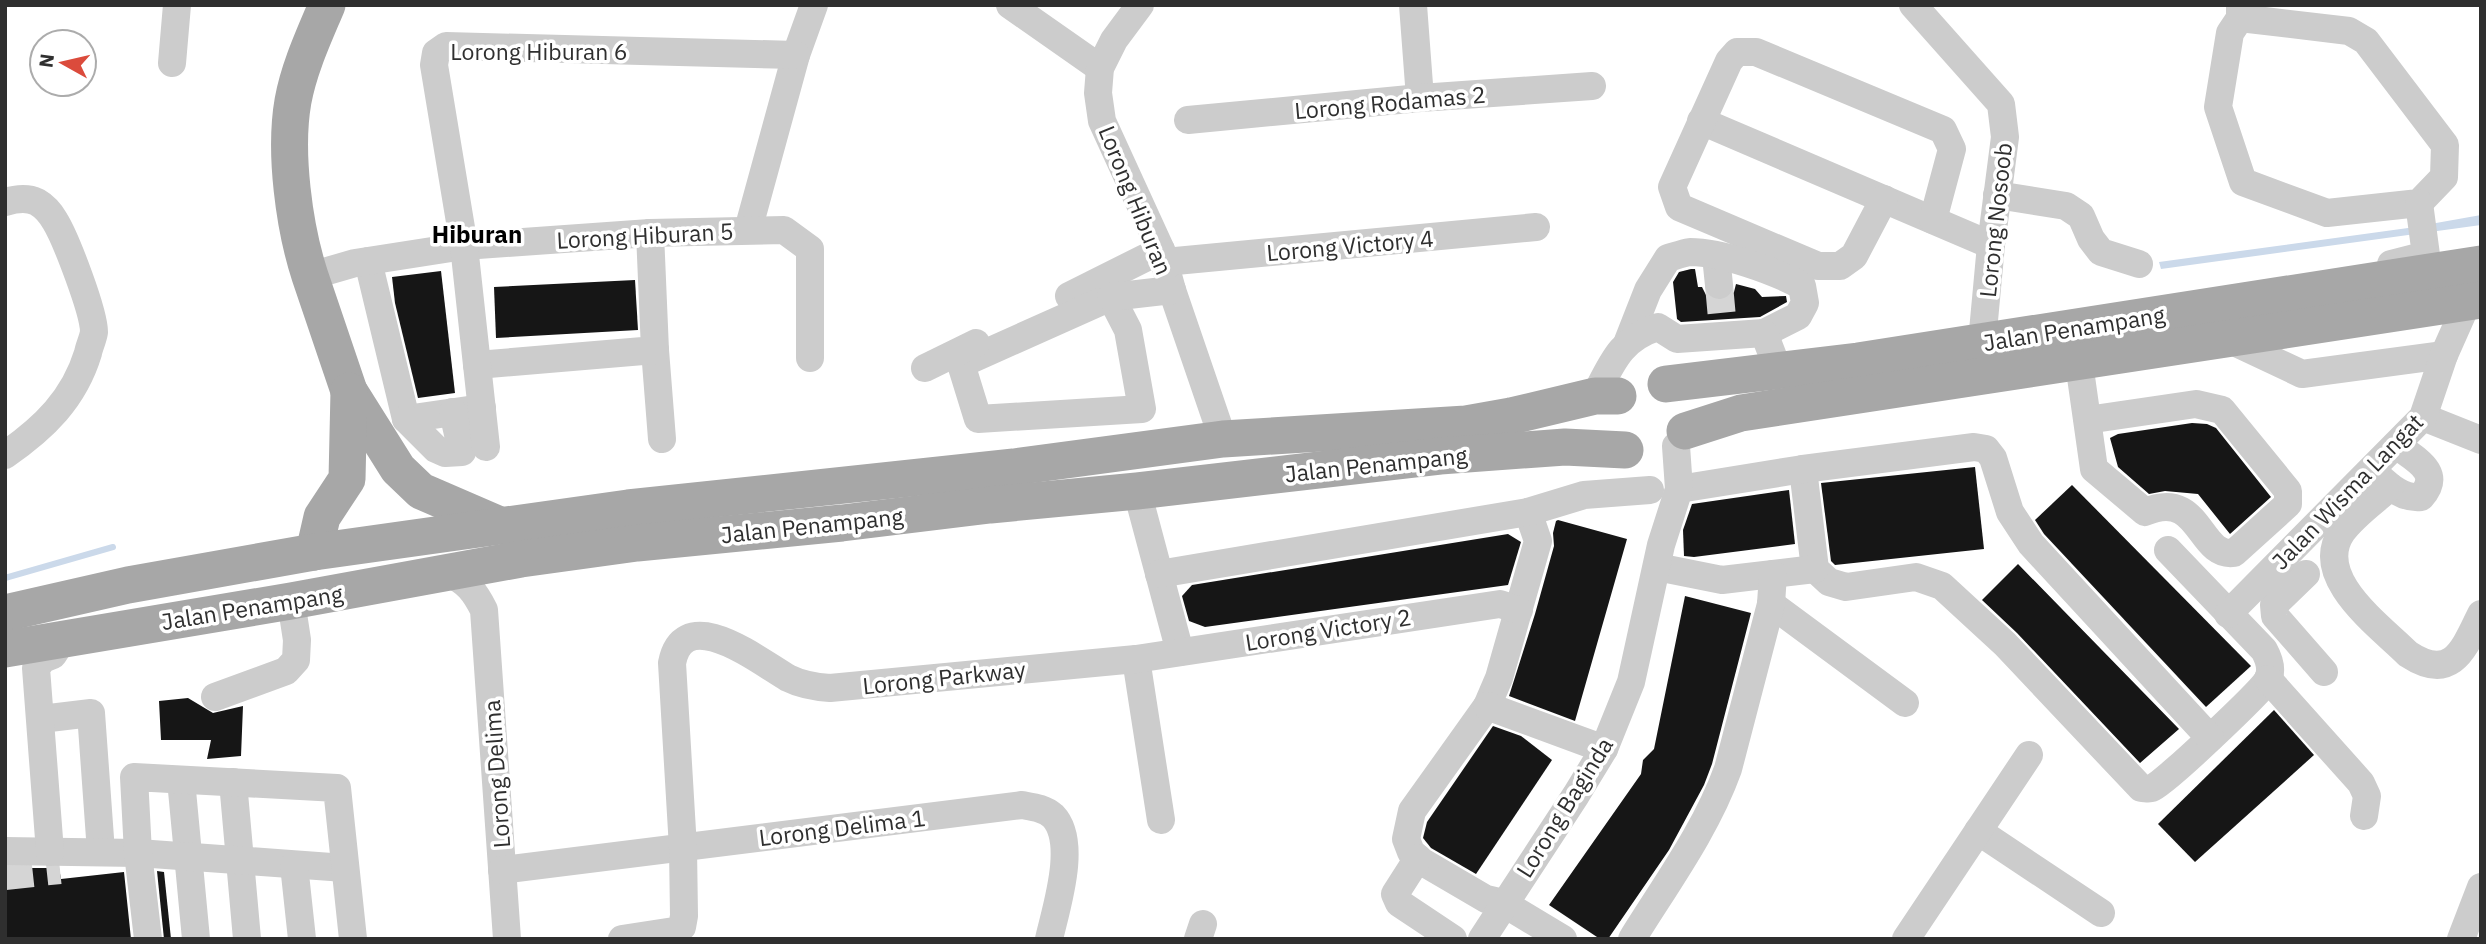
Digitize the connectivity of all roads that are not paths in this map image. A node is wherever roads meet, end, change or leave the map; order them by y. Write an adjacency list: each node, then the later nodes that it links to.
1 (177, 5): 10 (street)
2 (327, 5): 30 (main road)
3 (814, 5): 9 (street, Lorong Hiburan 5)
4 (1010, 5): 11 (street)
5 (1140, 5): 11 (street, Lorong Hiburan)
6 (1413, 5): 13 (street)
7 (1913, 5): 16 (street, Lorong Nosoob)
8 (2240, 11): 20 (street); 20 (street)
9 (796, 55): 22 (street, Lorong Hiburan 5); 25 (street, Lorong Hiburan 6)
10 (172, 62)
11 (1100, 68): 26 (street, Lorong Hiburan)
12 (1592, 86): 13 (street, Lorong Rodamas 2)
13 (1420, 99): 14 (street, Lorong Rodamas 2)
14 (1188, 120)
15 (1702, 121): 17 (street); 17 (street); 19 (street)
16 (1997, 195): 24 (street, Lorong Nosoob); 29 (street)
17 (1884, 199): 19 (street)
18 (5, 202): 62 (street)
19 (1933, 220): 24 (street)
20 (2421, 222): 35 (street)
21 (1536, 228): 26 (street, Lorong Victory 4)
22 (748, 230): 23 (street, Lorong Hiburan 5); 42 (street)
23 (650, 233): 25 (street, Lorong Hiburan 5); 40 (street)
24 (1991, 245): 39 (street, Lorong Nosoob)
25 (464, 246): 28 (street, Lorong Hiburan 5); 44 (street)
26 (1163, 256): 33 (street, Lorong Hiburan); 45 (street)
27 (1716, 256): 32 (street); 36 (street); 38 (street)
28 (362, 262): 30 (street, Lorong Hiburan 5); 53 (street)
29 (2139, 264)
30 (310, 276): 48 (main road)
31 (2473, 281): 35 (main road, Jalan Penampang); 37 (main road, Jalan Penampang); 41 (street, Jalan Wisma Langat)
32 (1719, 285)
33 (1172, 290): 34 (street); 57 (street, Lorong Hiburan)
34 (1111, 297): 34 (street)
35 (2263, 300): 39 (main road, Jalan Penampang)
36 (1764, 333): 38 (street); 46 (street)
37 (2228, 339): 41 (street); 43 (main road, Jalan Penampang)
38 (1628, 341): 49 (street)
39 (1982, 342): 46 (main road, Jalan Penampang)
40 (656, 350): 44 (street); 56 (street)
41 (2444, 355): 52 (street, Jalan Wisma Langat)
42 (810, 358)
43 (2079, 363): 54 (street); 55 (main road, Jalan Penampang)
44 (477, 365): 50 (street)
45 (925, 368)
46 (1779, 372): 47 (main road, Jalan Penampang)
47 (1666, 384): 49 (main road); 55 (main road)
48 (349, 391): 63 (main road); 66 (main road)
49 (1606, 396): 57 (main road, Jalan Penampang); 61 (main road)
50 (482, 408): 51 (street); 60 (street)
51 (453, 412): 53 (street); 53 (street)
52 (2423, 417): 58 (street); 59 (street, Jalan Wisma Langat)
53 (406, 419)
54 (2087, 420): 54 (street)
55 (1681, 438): 61 (main road); 68 (street, Lorong Baginda)
56 (662, 439)
57 (1223, 439): 65 (main road, Jalan Penampang)
58 (2481, 440)
59 (2396, 445): 67 (street, Jalan Wisma Langat); 67 (street)
60 (486, 447)
61 (1630, 453): 69 (street, Lorong Baginda); 70 (main road, Jalan Penampang)
62 (5, 455)
63 (398, 469): 66 (main road); 73 (main road)
64 (1803, 469): 68 (street); 78 (street); 100 (street)
65 (964, 472): 71 (main road); 73 (main road, Jalan Penampang)
66 (347, 479): 75 (main road)
67 (2381, 479): 89 (street, Jalan Wisma Langat); 90 (street)
68 (1679, 489): 76 (street, Lorong Baginda)
69 (1650, 490): 72 (street); 76 (street, Lorong Baginda)
70 (1137, 491): 71 (main road, Jalan Penampang); 80 (street)
71 (990, 505): 77 (main road, Jalan Penampang)
72 (1528, 512): 80 (street); 87 (street)
73 (503, 526): 75 (main road, Jalan Penampang)
74 (2168, 550): 89 (street)
75 (314, 552): 83 (main road); 88 (main road, Jalan Penampang)
76 (1659, 556): 81 (street); 101 (street, Lorong Baginda)
77 (521, 559): 79 (main road, Jalan Penampang); 86 (street)
78 (1815, 569): 81 (street); 100 (street)
79 (448, 573): 83 (main road, Jalan Penampang); 86 (street)
80 (1159, 574): 93 (street)
81 (1773, 574): 85 (street)
82 (2306, 574): 95 (street)
83 (342, 592): 84 (main road, Jalan Penampang)
84 (291, 601): 91 (main road, Jalan Penampang); 96 (street)
85 (1771, 604): 97 (street); 132 (street)
86 (484, 610): 117 (street, Lorong Delima)
87 (1519, 610): 93 (street, Lorong Victory 2); 98 (street)
88 (5, 613)
89 (2228, 614): 95 (street)
90 (2481, 614)
91 (64, 638): 92 (main road, Jalan Penampang); 99 (street)
92 (5, 649)
93 (1180, 652): 94 (street, Lorong Victory 2)
94 (1136, 659): 106 (street); 108 (street, Lorong Parkway)
95 (2269, 674): 100 (street); 105 (street)
96 (215, 696)
97 (1905, 703)
98 (1487, 706): 101 (street); 113 (street)
99 (41, 719): 111 (street); 111 (street)
100 (2210, 738)
101 (1604, 749): 119 (street, Lorong Baginda)
102 (2029, 755): 107 (street)
103 (181, 779): 104 (street); 110 (street); 112 (street)
104 (233, 782): 114 (street); 116 (street)
105 (2364, 817)
106 (1161, 820)
107 (1978, 831): 120 (street); 133 (street)
108 (683, 848): 117 (street, Lorong Delima 1); 127 (street); 128 (street, Lorong Delima 1)
109 (5, 851): 111 (street)
110 (138, 853): 111 (street); 112 (street); 121 (street)
111 (72, 857)
112 (188, 857): 114 (street); 122 (street)
113 (1418, 858): 119 (street); 129 (street)
114 (241, 861): 115 (street); 123 (street)
115 (294, 864): 116 (street); 124 (street)
116 (345, 868): 125 (street)
117 (502, 870): 126 (street, Lorong Delima)
118 (2481, 887): 134 (street)
119 (1503, 903): 130 (street, Lorong Baginda); 131 (street)
120 (2102, 912)
121 (148, 939)
122 (197, 939)
123 (247, 939)
124 (302, 939)
125 (353, 939)
126 (507, 939)
127 (622, 939)
128 (1049, 939)
129 (1453, 939)
130 (1482, 939)
131 (1563, 939)
132 (1632, 939)
133 (1906, 939)
134 (2461, 939)

